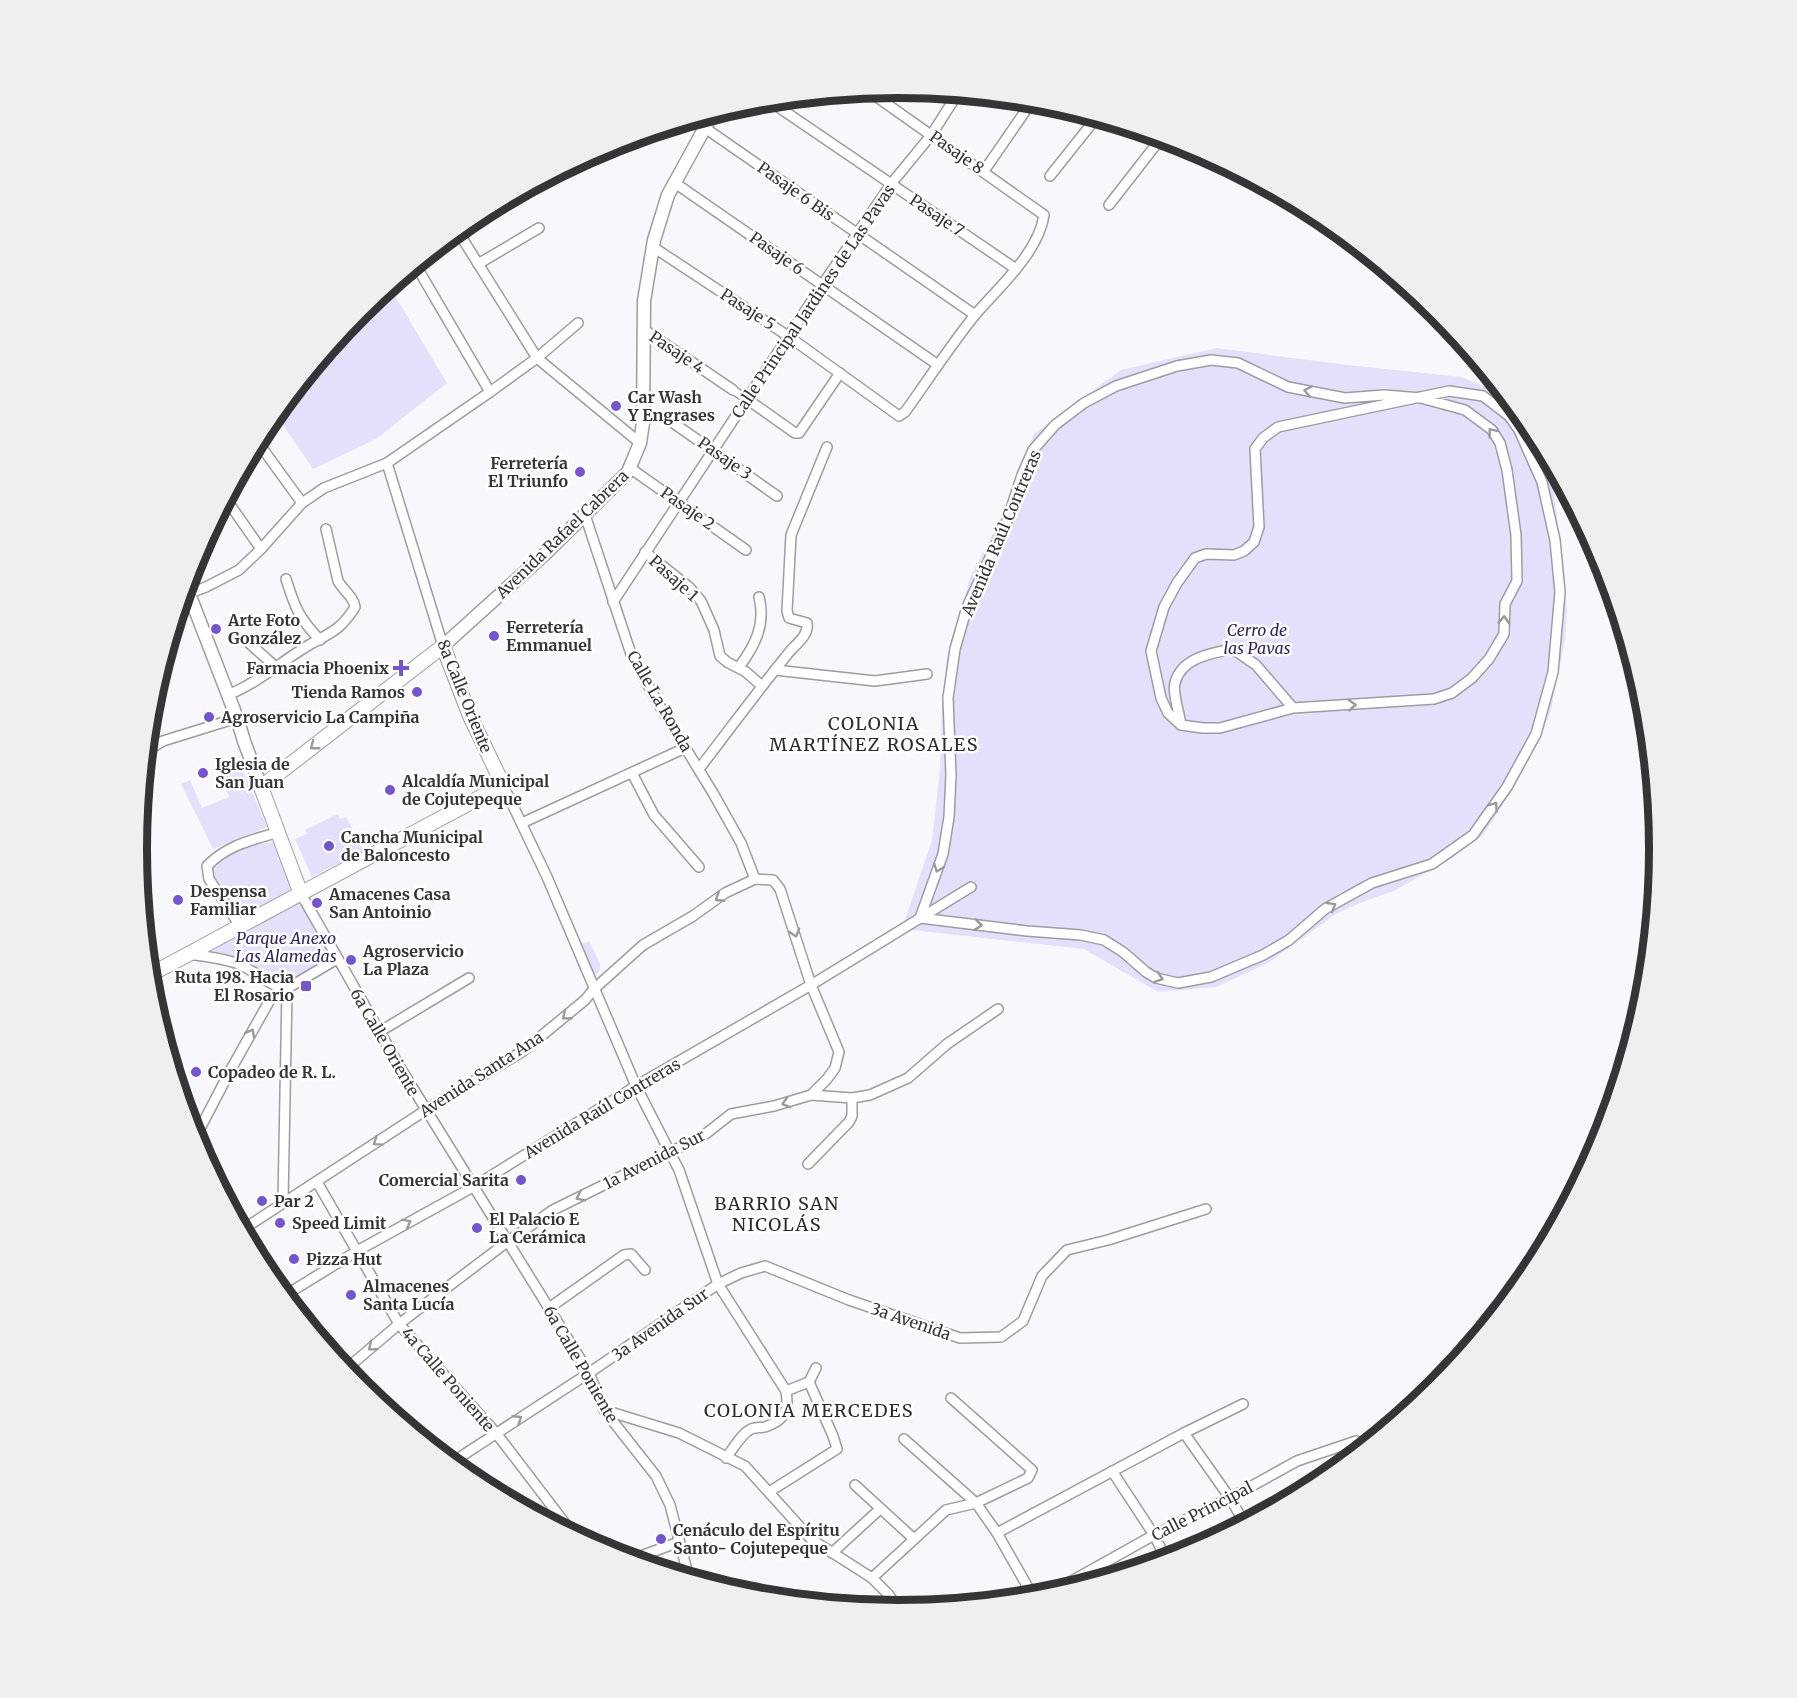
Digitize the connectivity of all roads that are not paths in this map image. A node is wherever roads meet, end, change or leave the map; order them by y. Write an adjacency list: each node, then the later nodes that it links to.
1 (879, 98): 8 (street, Pasaje 8)
2 (954, 100): 8 (street, Calle Principal Jardines de Las Pavas)
3 (779, 108): 13 (street, Pasaje 7)
4 (1027, 109): 10 (street)
5 (708, 122): 7 (street, Avenida Rafael Cabrera)
6 (1092, 123): 11 (street)
7 (705, 128): 12 (street, Avenida Rafael Cabrera); 16 (street, Pasaje 6 Bis)
8 (932, 134): 10 (street, Pasaje 8); 13 (street, Calle Principal Jardines de Las Pavas)
9 (1157, 144): 14 (street)
10 (984, 171): 20 (street, Pasaje 8)
11 (1050, 176)
12 (675, 183): 18 (street, Avenida Rafael Cabrera); 22 (street, Pasaje 6)
13 (891, 184): 16 (street, Calle Principal Jardines de Las Pavas); 20 (street, Pasaje 7)
14 (1109, 205)
15 (539, 228): 19 (street)
16 (857, 234): 22 (street, Calle Principal Jardines de Las Pavas); 23 (street, Pasaje 6 Bis)
17 (462, 237): 19 (street)
18 (653, 248): 25 (street, Avenida Rafael Cabrera); 26 (street, Pasaje 5)
19 (478, 264): 27 (street)
20 (1016, 269): 23 (street)
21 (419, 271): 31 (street)
22 (822, 284): 26 (street, Calle Principal Jardines de Las Pavas); 28 (street, Pasaje 6)
23 (975, 315): 28 (street)
24 (578, 323): 27 (street)
25 (643, 329): 30 (street, Pasaje 4); 35 (street, Avenida Rafael Cabrera)
26 (788, 336): 29 (street, Pasaje 5); 33 (street, Calle Principal Jardines de Las Pavas)
27 (537, 358): 31 (street); 35 (street)
28 (938, 365): 29 (street, Pasaje 5)
29 (840, 373): 33 (street, Pasaje 4)
30 (733, 390): 33 (street, Pasaje 4)
31 (490, 392): 39 (street)
32 (1421, 398): 64 (street, Avenida Raúl Contreras, one-way to 32); 66 (street, Avenida Raúl Contreras); 79 (street, Avenida Raúl Contreras, one-way to 79); 79 (street, Avenida Raúl Contreras, one-way to 32)
33 (747, 399): 38 (street, Calle Principal Jardines de Las Pavas)
34 (672, 422): 38 (street, Pasaje 3)
35 (640, 443): 40 (street, Avenida Rafael Cabrera)
36 (826, 447): 60 (street)
37 (263, 449): 43 (street)
38 (713, 450): 41 (street, Pasaje 3); 42 (street, Calle Principal Jardines de Las Pavas)
39 (387, 463): 43 (street); 57 (street, 8a Calle Oriente)
40 (630, 468): 42 (street, Pasaje 2); 45 (street, Avenida Rafael Cabrera)
41 (777, 496)
42 (679, 501): 48 (street, Pasaje 2); 49 (street, Calle Principal Jardines de Las Pavas)
43 (302, 503): 47 (street)
44 (231, 505): 47 (street)
45 (585, 515): 54 (street, Calle La Ronda); 57 (street, Avenida Rafael Cabrera)
46 (326, 529): 55 (street)
47 (261, 549): 51 (street)
48 (746, 550)
49 (645, 552): 54 (street, Calle Principal Jardines de Las Pavas); 58 (street, Pasaje 1)
50 (286, 579): 55 (street)
51 (194, 589)
52 (191, 597): 63 (street)
53 (759, 597): 58 (street)
54 (613, 602): 68 (street, Calle La Ronda)
55 (320, 640): 59 (street)
56 (250, 644): 59 (street)
57 (443, 646): 71 (main road, 8a Calle Oriente); 72 (main road, Avenida Rafael Cabrera, one-way to 72)
58 (739, 667): 62 (street, Pasaje 1)
59 (277, 668): 63 (street)
60 (775, 670): 61 (street); 62 (street)
61 (927, 674)
62 (762, 686): 69 (street)
63 (228, 695): 65 (street)
64 (1293, 708): 66 (street, Avenida Raúl Contreras); 66 (street)
65 (237, 718): 67 (street); 72 (street)
66 (1181, 725)
67 (154, 746)
68 (685, 748): 69 (street, Calle La Ronda); 70 (street)
69 (699, 770): 76 (street, Calle La Ronda)
70 (632, 773): 73 (street); 75 (street)
71 (503, 785): 73 (street, 8a Calle Oriente); 78 (main road)
72 (261, 787): 74 (main road)
73 (522, 823): 86 (street, 8a Calle Oriente)
74 (279, 832): 78 (main road); 80 (street)
75 (699, 867)
76 (755, 879): 85 (street, Avenida Santa Ana, one-way to 85); 86 (street, Avenida Santa Ana, one-way to 86)
77 (971, 887): 79 (street, Avenida Raúl Contreras)
78 (301, 894): 80 (main road); 82 (street, 6a Calle Oriente)
79 (920, 918): 85 (street, Avenida Raúl Contreras)
80 (240, 926): 81 (main road)
81 (190, 954): 83 (main road); 87 (street)
82 (337, 959): 87 (street); 89 (street, 6a Calle Oriente)
83 (157, 971)
84 (469, 978): 89 (street)
85 (811, 985): 90 (street, Avenida Raúl Contreras); 91 (street)
86 (594, 988): 90 (street, 8a Calle Oriente); 93 (street, Avenida Santa Ana, one-way to 93)
87 (287, 990): 94 (street, one-way to 87); 99 (street)
88 (998, 1009): 92 (street)
89 (379, 1032): 93 (street, 6a Calle Oriente)
90 (636, 1086): 95 (street, 8a Calle Oriente); 98 (street, Avenida Raúl Contreras)
91 (811, 1095): 92 (street); 95 (street, 1a Avenida Sur, one-way to 95)
92 (852, 1098): 96 (street)
93 (426, 1110): 97 (street, Avenida Santa Ana, one-way to 97); 98 (street, 6a Calle Oriente)
94 (201, 1128)
95 (669, 1152): 102 (street, 1a Avenida Sur, one-way to 102); 105 (street, 8a Calle Oriente)
96 (808, 1164)
97 (317, 1182): 99 (street, Avenida Santa Ana); 103 (street, 4a Calle Poniente)
98 (473, 1187): 102 (street, 6a Calle Poniente); 103 (street, Avenida Raúl Contreras, one-way to 98)
99 (283, 1202): 101 (street, Avenida Santa Ana)
100 (1206, 1209): 105 (street, 3a Avenida)
101 (248, 1226)
102 (507, 1242): 107 (street, 6a Calle Poniente); 108 (street, 1a Avenida Sur)
103 (357, 1251): 106 (street, Avenida Raúl Contreras); 108 (street, 4a Calle Poniente)
104 (645, 1270): 107 (street)
105 (718, 1284): 111 (street, 3a Avenida Sur); 113 (street, 8a Calle Oriente)
106 (292, 1291)
107 (549, 1308): 111 (street, 6a Calle Poniente)
108 (399, 1324): 109 (street, 1a Avenida Sur, one-way to 109); 117 (street, 4a Calle Poniente)
109 (352, 1364)
110 (816, 1368): 112 (street)
111 (589, 1373): 116 (street, 6a Calle Poniente); 117 (street, 3a Avenida Sur, one-way to 111)
112 (809, 1382): 113 (street); 125 (street)
113 (786, 1391): 122 (street)
114 (951, 1398): 127 (street)
115 (1244, 1404): 118 (street)
116 (604, 1410): 122 (street); 134 (street, 6a Calle Poniente)
117 (496, 1433): 121 (street, 3a Avenida Sur); 130 (street, 4a Calle Poniente)
118 (1184, 1433): 123 (street); 126 (street)
119 (904, 1439): 127 (street)
120 (1358, 1443): 126 (street, Calle Principal)
121 (459, 1458)
122 (726, 1458): 125 (street)
123 (1112, 1471): 131 (street); 132 (street)
124 (855, 1485): 128 (street)
125 (769, 1492): 136 (street)
126 (1230, 1498): 129 (street); 132 (street, Calle Principal)
127 (976, 1503): 131 (street); 133 (street)
128 (880, 1509): 133 (street); 136 (street)
129 (1241, 1518)
130 (564, 1522)
131 (997, 1533): 141 (street)
132 (1154, 1535): 135 (street); 140 (street, Calle Principal)
133 (914, 1539): 139 (street)
134 (679, 1542): 137 (street); 138 (street, 6a Calle Poniente)
135 (1163, 1552)
136 (832, 1553): 139 (street)
137 (643, 1555)
138 (687, 1570)
139 (872, 1578): 142 (street)
140 (1075, 1579)
141 (1029, 1589)
142 (892, 1600)

